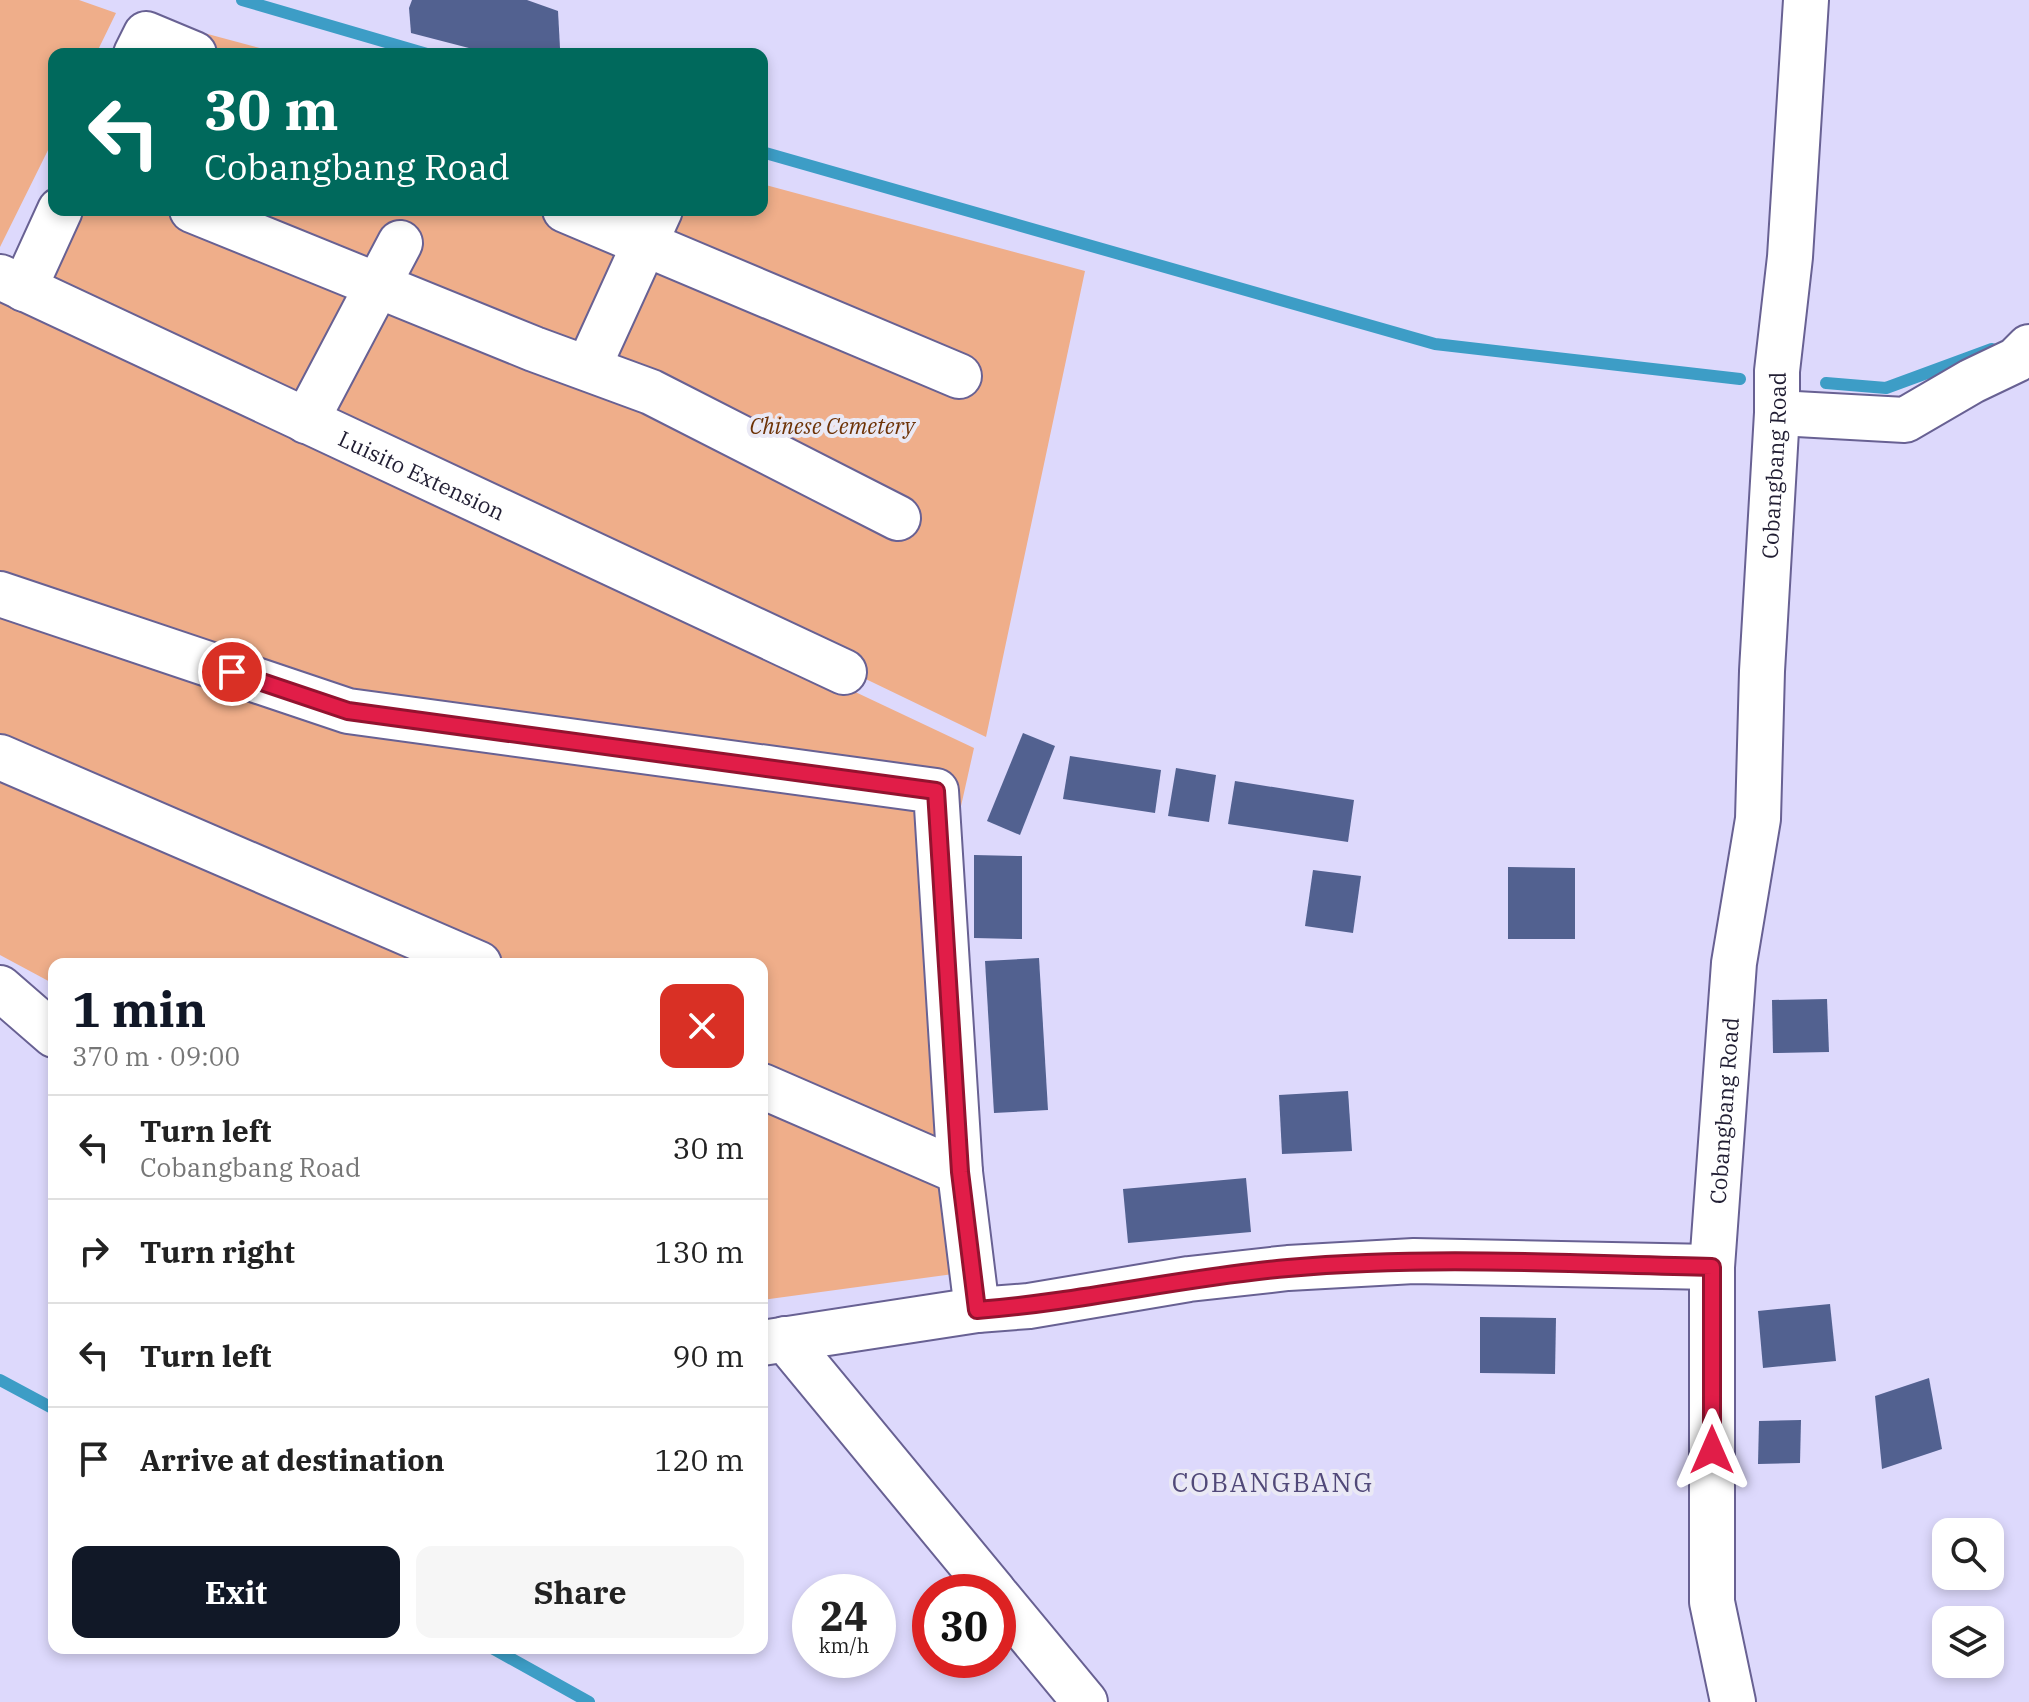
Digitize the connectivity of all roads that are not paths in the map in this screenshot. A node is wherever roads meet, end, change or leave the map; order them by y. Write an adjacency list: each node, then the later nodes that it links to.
1 (1806, 0): 14 (street, Cobangbang Road)
2 (139, 48): 3 (street)
3 (180, 48)
4 (56, 216): 9 (street)
5 (207, 216): 10 (street)
6 (596, 216): 7 (street)
7 (652, 227): 12 (street); 13 (street)
8 (400, 243): 10 (street)
9 (12, 283): 15 (street, Luisito Extension)
10 (378, 285): 12 (street); 15 (street)
11 (2029, 347): 14 (street)
12 (588, 368): 16 (street)
13 (959, 376)
14 (1777, 413): 25 (street, Cobangbang Road)
15 (306, 421): 18 (street, Luisito Extension)
16 (898, 518)
17 (0, 594): 24 (street)
18 (844, 672)
19 (0, 757): 20 (street)
20 (465, 958)
21 (0, 988): 22 (street)
22 (48, 1030)
23 (768, 1089): 24 (street)
24 (960, 1172): 26 (street)
25 (1712, 1267): 26 (street); 31 (street, Cobangbang Road)
26 (977, 1310): 27 (street)
27 (774, 1341): 28 (street)
28 (978, 1574)
29 (1016, 1619): 30 (street)
30 (1085, 1702)
31 (1733, 1702)

